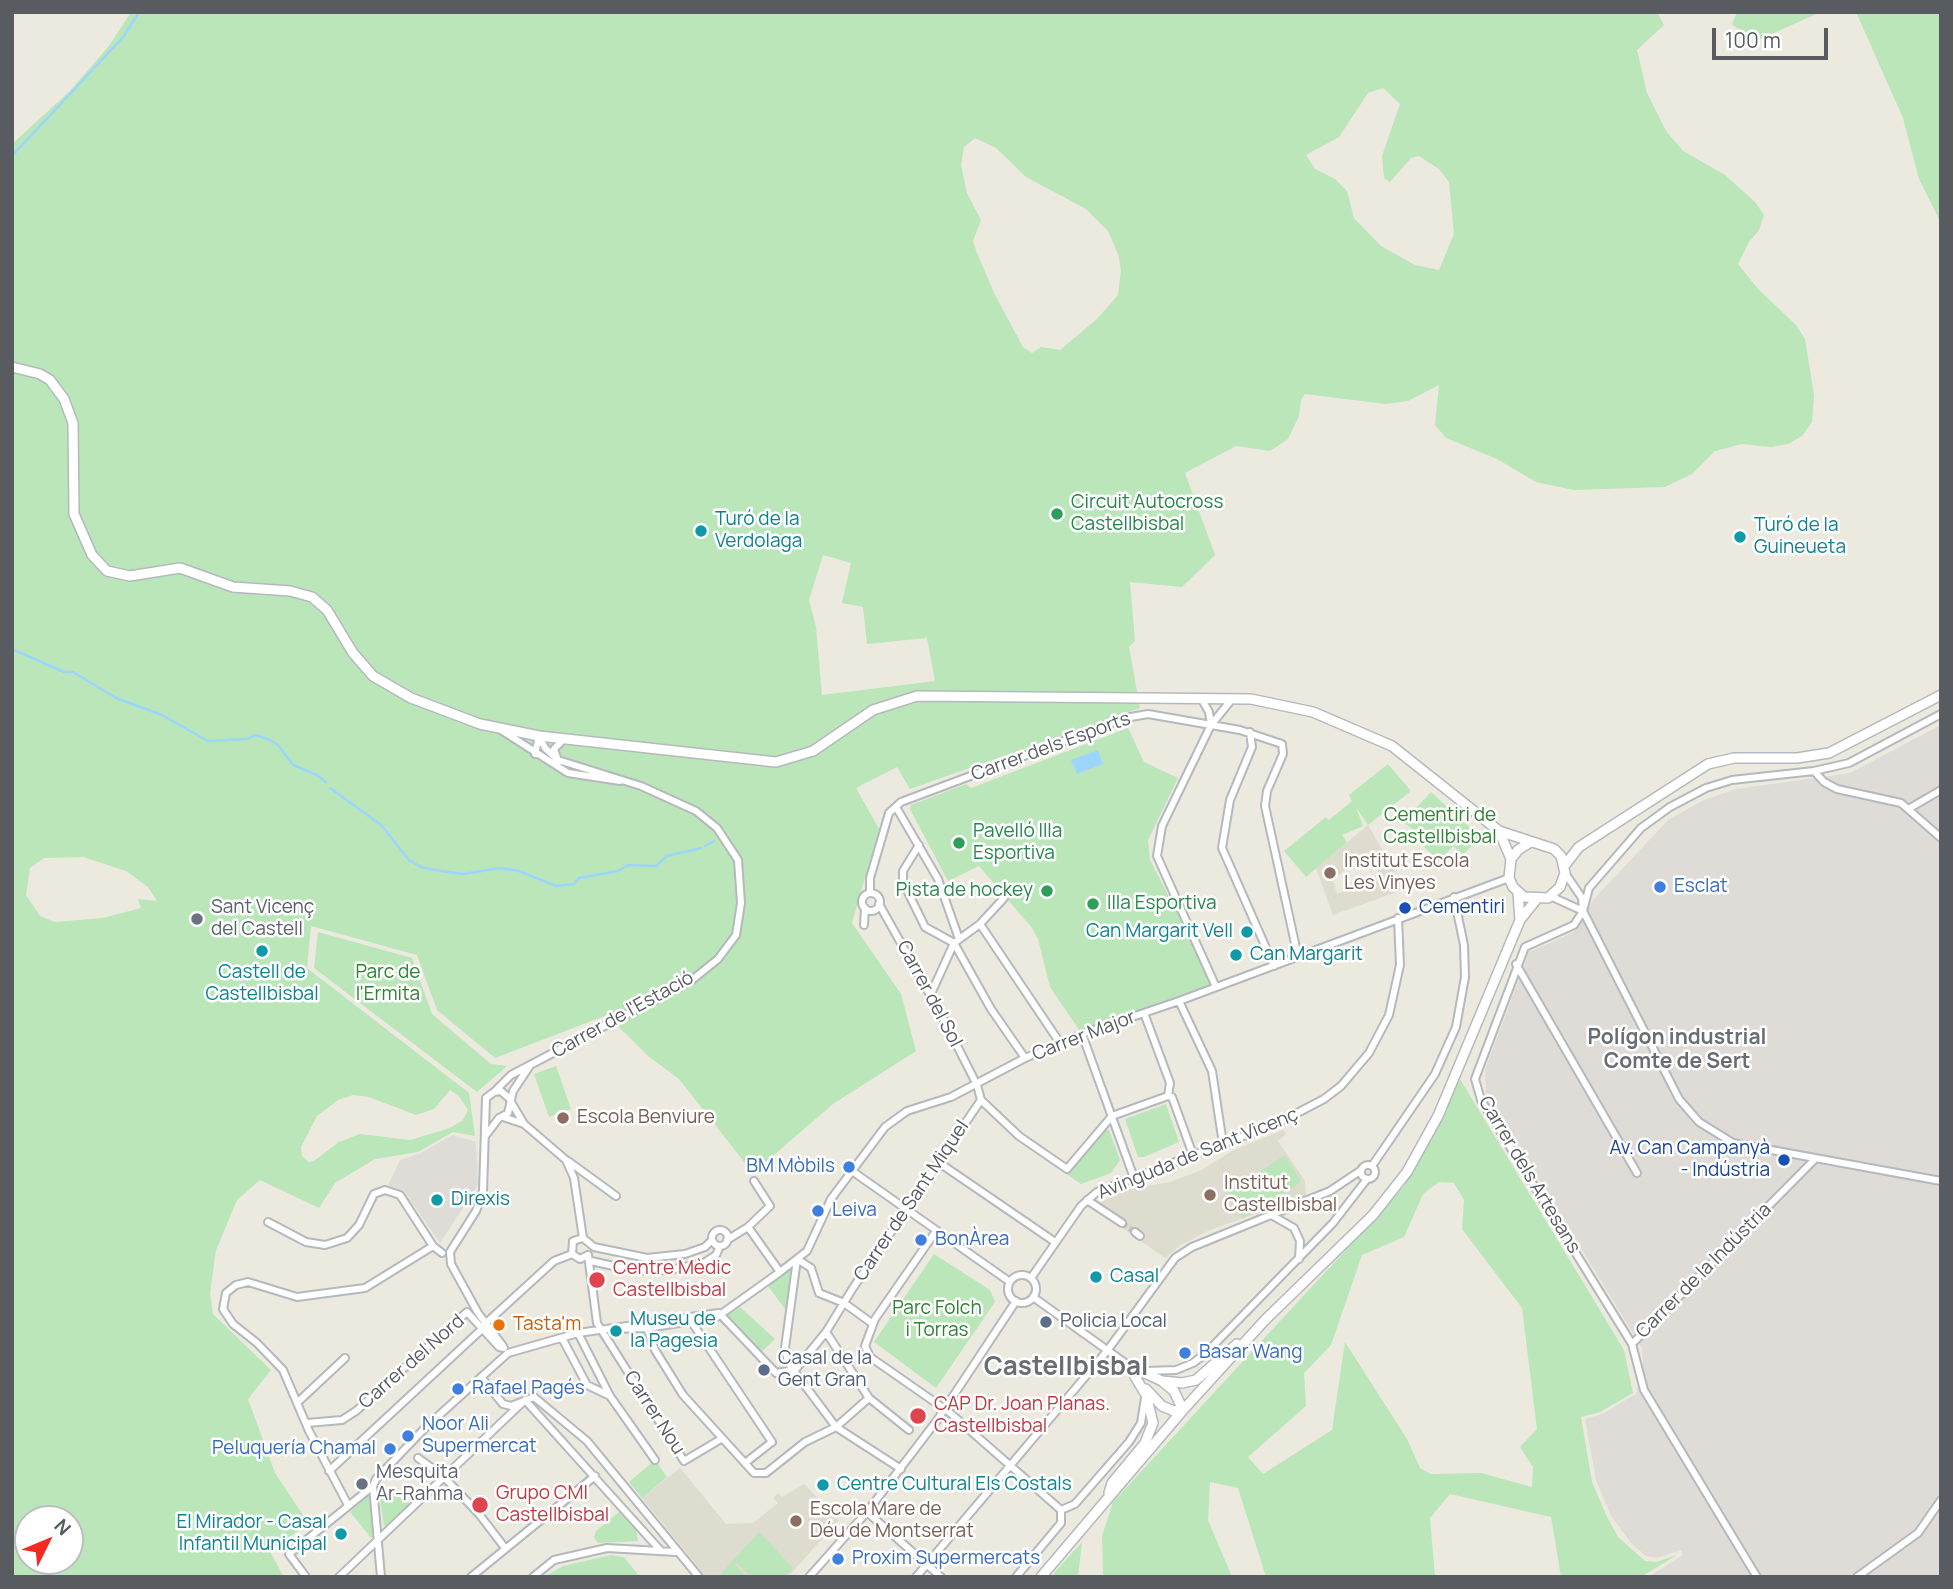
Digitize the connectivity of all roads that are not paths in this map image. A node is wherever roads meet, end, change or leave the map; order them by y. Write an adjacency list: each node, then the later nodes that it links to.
1 (12, 368): 9 (street)
2 (1941, 695): 24 (street)
3 (1200, 698): 4 (street); 8 (street); 12 (street)
4 (1213, 698): 5 (street); 6 (street)
5 (1233, 698): 6 (street); 20 (street)
6 (1223, 712): 8 (street)
7 (1941, 714): 15 (street)
8 (1211, 725): 10 (street, Carrer dels Esports); 18 (street, Carrer dels Esports); 46 (street)
9 (499, 729): 11 (street); 13 (street, Carrer de l'Estació)
10 (1250, 733): 43 (street, Carrer dels Esports); 45 (street)
11 (539, 736): 12 (street); 13 (street); 14 (street)
12 (564, 739): 14 (street)
13 (535, 754): 16 (street, Carrer de l'Estació)
14 (558, 760): 16 (street, Carrer de l'Estació)
15 (1814, 771): 19 (street); 37 (street)
16 (625, 782): 53 (street, Carrer de l'Estació)
17 (1941, 790): 19 (street)
18 (896, 807): 23 (street); 29 (street)
19 (1910, 808): 21 (street)
20 (1499, 831): 22 (street); 26 (street)
21 (1941, 838)
22 (1530, 843): 25 (street); 26 (street)
23 (919, 845): 42 (street); 42 (street)
24 (1579, 847): 25 (street); 27 (street)
25 (1554, 849): 27 (street)
26 (1511, 859): 28 (street)
27 (1565, 869): 31 (street); 37 (street)
28 (1509, 878): 30 (street); 32 (street, Carrer Major)
29 (870, 893): 35 (street); 36 (street)
30 (1518, 893): 34 (street); 39 (street)
31 (1550, 896): 34 (street); 37 (street)
32 (1454, 897): 38 (street, Carrer Major); 69 (street)
33 (1004, 898): 40 (street)
34 (1536, 900): 39 (street)
35 (879, 904): 36 (street); 47 (street, Carrer del Sol)
36 (864, 908): 41 (street)
37 (1583, 911): 44 (street, Carrer dels Artesans); 66 (street)
38 (1398, 918): 43 (street, Carrer Major); 64 (street, Avinguda de Sant Vicenç)
39 (1520, 920): 104 (street)
40 (980, 924): 42 (street); 51 (street)
41 (864, 925)
42 (956, 941): 47 (street); 52 (street)
43 (1298, 957): 45 (street, Carrer Major)
44 (1516, 964): 72 (street); 114 (street, Carrer dels Artesans)
45 (1274, 966): 46 (street, Carrer Major)
46 (1216, 987): 48 (street, Carrer Major)
47 (930, 996): 54 (street, Carrer del Sol)
48 (1179, 1001): 49 (street, Carrer Major); 64 (street)
49 (1144, 1013): 50 (street, Carrer Major); 56 (street)
50 (1082, 1034): 51 (street, Carrer Major); 60 (street)
51 (1060, 1043): 52 (street, Carrer Major)
52 (1025, 1058): 54 (street, Carrer Major)
53 (530, 1066): 55 (street, Carrer de l'Estació); 58 (street, Carrer de l'Estació)
54 (977, 1085): 57 (street, Carrer del Sol); 70 (street, Carrer Major)
55 (494, 1092): 58 (street); 59 (street, Carrer de l'Estació)
56 (1168, 1096): 60 (street); 65 (street)
57 (981, 1100): 60 (street); 68 (street, Carrer de Sant Miquel)
58 (511, 1101): 61 (street, Carrer de l'Estació); 62 (street)
59 (486, 1110): 61 (street); 63 (street, Carrer de l'Estació)
60 (1112, 1116): 73 (street)
61 (501, 1117): 62 (street); 63 (street, Carrer de l'Estació)
62 (524, 1124): 67 (street)
63 (484, 1136): 93 (street, Carrer de l'Estació)
64 (1223, 1144): 65 (street, Avinguda de Sant Vicenç)
65 (1193, 1155): 73 (street, Avinguda de Sant Vicenç)
66 (1815, 1159): 76 (street); 114 (street, Carrer de la Indústria)
67 (566, 1160): 77 (street); 85 (street)
68 (938, 1162): 79 (street, Carrer de Sant Miquel); 88 (street)
69 (1372, 1166): 71 (street); 74 (street)
70 (852, 1171): 79 (street); 95 (street, Carrer Major)
71 (1360, 1171): 74 (street); 80 (street)
72 (1636, 1173)
73 (1134, 1178): 78 (street, Avinguda de Sant Vicenç)
74 (1367, 1179): 96 (street)
75 (754, 1181): 83 (street)
76 (1941, 1181)
77 (616, 1196)
78 (1087, 1200): 82 (street); 88 (street, Avinguda de Sant Vicenç)
79 (906, 1210): 84 (street); 102 (street, Carrer de Sant Miquel)
80 (1273, 1216): 96 (street); 116 (street)
81 (268, 1222): 90 (street)
82 (1122, 1223)
83 (748, 1227): 87 (street); 97 (street)
84 (936, 1231): 99 (street); 106 (street)
85 (583, 1238): 89 (street); 92 (street)
86 (712, 1240): 87 (street); 89 (street); 91 (street)
87 (727, 1240): 91 (street)
88 (1055, 1242): 98 (street, Avinguda de Sant Vicenç)
89 (590, 1245): 94 (street)
90 (433, 1246): 93 (street); 127 (street)
91 (720, 1246): 94 (street)
92 (572, 1254): 94 (street); 107 (street)
93 (447, 1255): 107 (street)
94 (590, 1258): 110 (street)
95 (797, 1259): 97 (street, Carrer Major); 102 (street); 119 (street)
96 (1298, 1259): 120 (street)
97 (780, 1272): 103 (street, Carrer Major)
98 (1031, 1278): 99 (street); 100 (street)
99 (1010, 1283): 101 (street)
100 (1033, 1297): 101 (street); 116 (street)
101 (1016, 1301): 128 (street)
102 (844, 1303): 106 (street); 111 (street, Carrer de Sant Miquel)
103 (719, 1313): 105 (street); 109 (street); 119 (street)
104 (1265, 1320): 122 (street); 129 (street)
105 (691, 1321): 108 (street); 136 (street)
106 (873, 1324): 128 (street)
107 (483, 1327): 115 (street); 130 (street, Carrer del Nord); 139 (street)
108 (647, 1328): 109 (street); 133 (street)
109 (609, 1329): 110 (street)
110 (601, 1330): 112 (street); 133 (street, Carrer Nou)
111 (826, 1332): 119 (street, Carrer de Sant Miquel); 125 (street)
112 (578, 1333): 113 (street); 124 (street)
113 (562, 1338): 115 (street); 124 (street)
114 (1632, 1344): 165 (street, Carrer de la Indústria)
115 (506, 1351): 121 (street)
116 (1107, 1351): 118 (street); 137 (street)
117 (345, 1358): 127 (street)
118 (1128, 1366): 120 (street); 123 (street); 129 (street)
119 (795, 1370): 131 (street)
120 (1145, 1371): 122 (street)
121 (481, 1377): 126 (street); 142 (street)
122 (1162, 1381): 129 (street)
123 (1146, 1395): 143 (street); 146 (street)
124 (610, 1396): 135 (street)
125 (869, 1398): 131 (street); 132 (street)
126 (525, 1400): 140 (street); 141 (street); 148 (street)
127 (299, 1401): 130 (street)
128 (945, 1409): 137 (street); 138 (street)
129 (1183, 1410): 143 (street)
130 (307, 1423): 139 (street)
131 (836, 1427): 136 (street); 138 (street)
132 (909, 1430)
133 (721, 1439): 136 (street)
134 (418, 1458): 140 (street)
135 (655, 1460)
136 (745, 1463)
137 (1013, 1465): 146 (street); 153 (street)
138 (901, 1469): 147 (street)
139 (329, 1471): 145 (street)
140 (443, 1476): 149 (street); 150 (street)
141 (595, 1476): 150 (street); 151 (street)
142 (373, 1486): 145 (street); 149 (street)
143 (1107, 1498): 164 (street)
144 (1941, 1500): 166 (street)
145 (348, 1505): 154 (street)
146 (1061, 1510): 163 (street)
147 (867, 1512): 153 (street); 160 (street)
148 (668, 1538): 151 (street); 152 (street)
149 (379, 1539): 155 (street); 156 (street)
150 (505, 1548): 157 (street)
151 (664, 1551): 152 (street); 158 (street)
152 (676, 1552): 159 (street)
153 (927, 1565): 161 (street); 162 (street)
154 (306, 1577)
155 (339, 1577)
156 (381, 1577)
157 (471, 1577)
158 (533, 1577)
159 (699, 1577)
160 (809, 1577)
161 (916, 1577)
162 (941, 1577)
163 (1016, 1577)
164 (1041, 1577)
165 (1758, 1577)
166 (1857, 1577)

